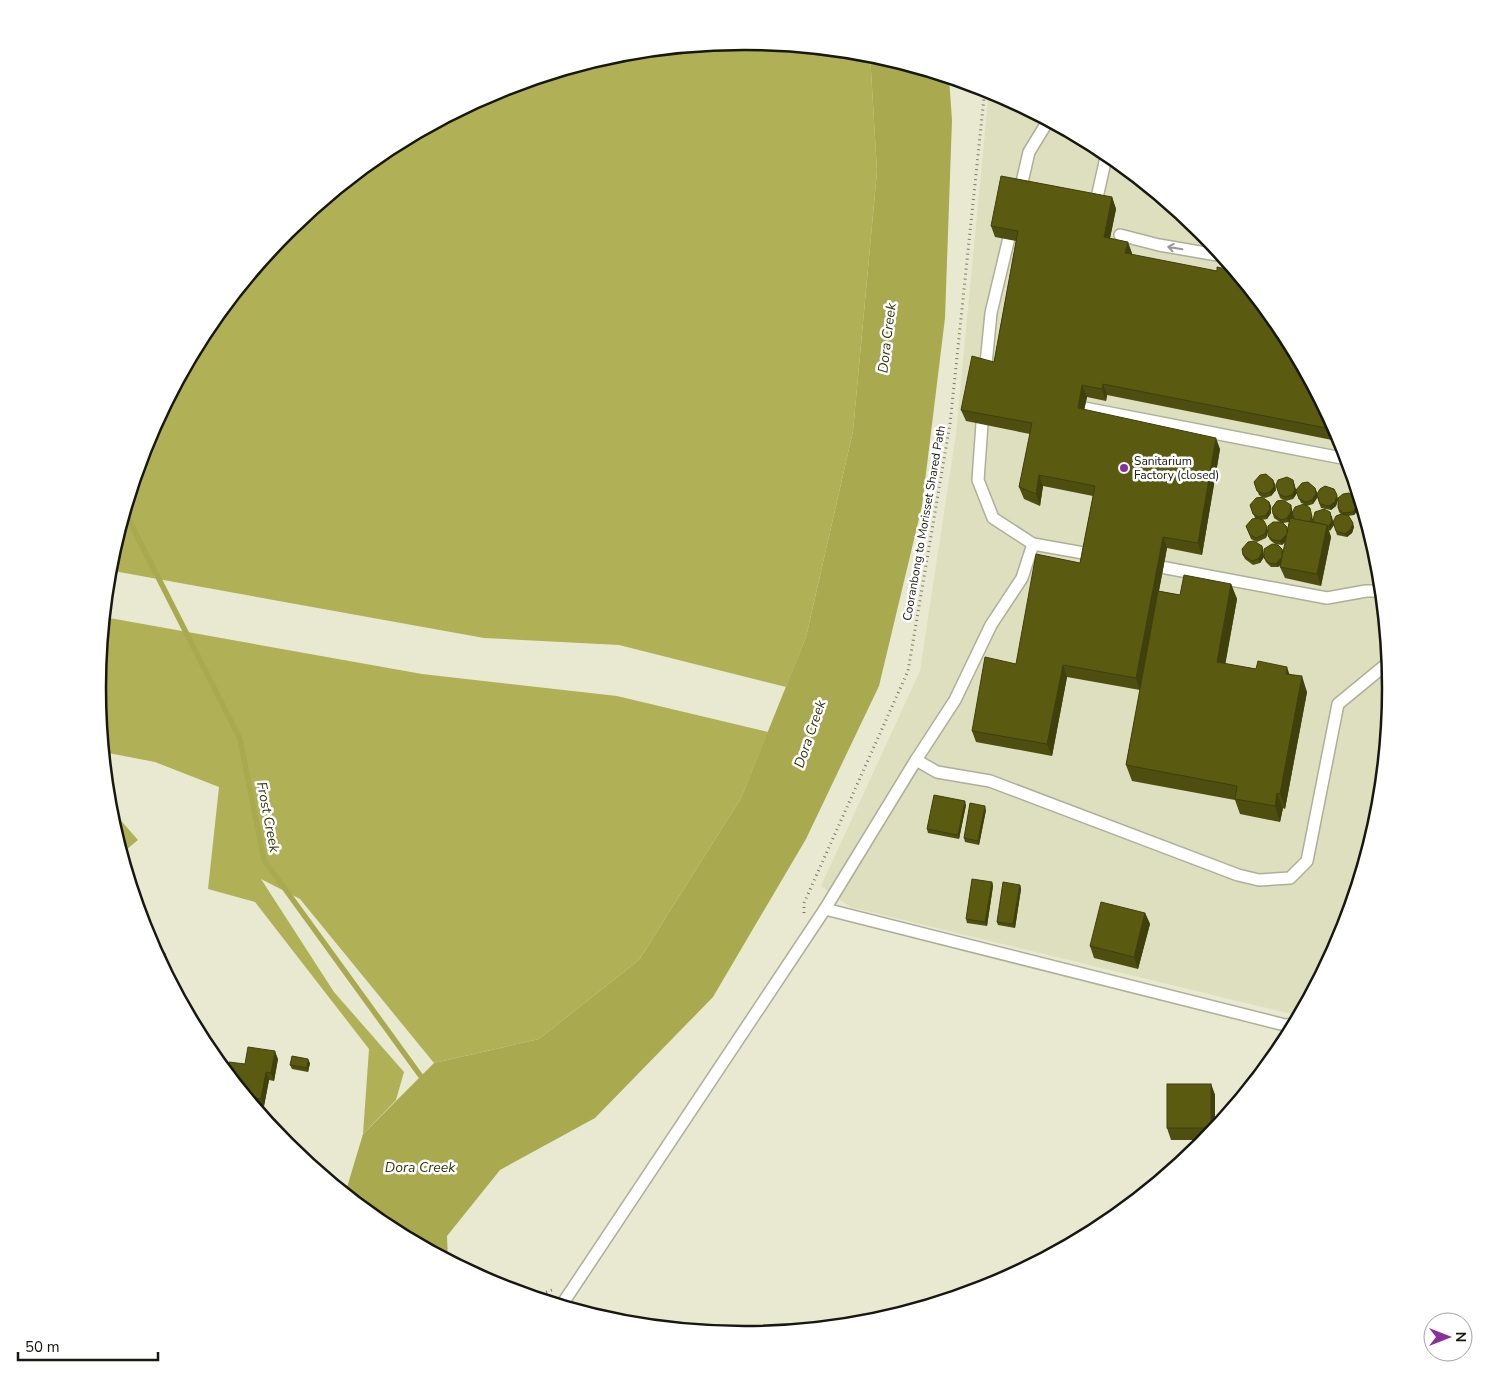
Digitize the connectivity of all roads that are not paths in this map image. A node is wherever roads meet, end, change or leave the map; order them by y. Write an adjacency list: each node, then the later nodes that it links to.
1 (1045, 126): 8 (lane)
2 (1104, 162): 3 (lane)
3 (1096, 202)
4 (1120, 235): 5 (lane, one-way to 4)
5 (1211, 254)
6 (1060, 403): 7 (lane)
7 (1339, 457)
8 (1034, 544): 9 (lane); 13 (lane)
9 (1102, 556)
10 (1141, 564): 11 (lane)
11 (1374, 590)
12 (1382, 668): 13 (lane)
13 (916, 760): 14 (lane)
14 (825, 909): 15 (lane); 16 (lane)
15 (1286, 1026)
16 (565, 1301)

